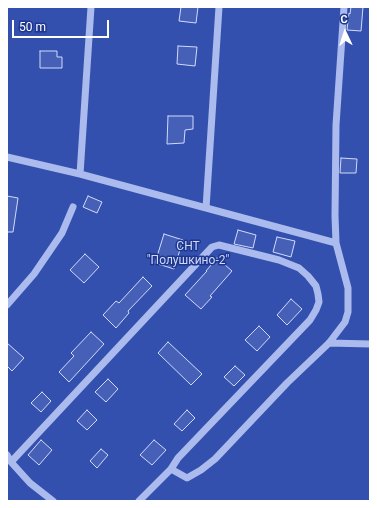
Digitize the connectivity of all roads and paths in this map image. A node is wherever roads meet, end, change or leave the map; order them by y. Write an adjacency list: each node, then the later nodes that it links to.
1 (91, 7): 5 (street)
2 (219, 7): 7 (street)
3 (344, 7): 8 (street)
4 (7, 157): 5 (street)
5 (80, 174): 7 (street)
6 (73, 206): 9 (street)
7 (206, 208): 8 (street)
8 (336, 243): 10 (street)
9 (7, 305)
10 (328, 343): 11 (street); 14 (street)
11 (370, 344)
12 (7, 455): 13 (street)
13 (11, 462): 14 (street); 15 (street)
14 (171, 469): 16 (street)
15 (53, 501)
16 (139, 501)

